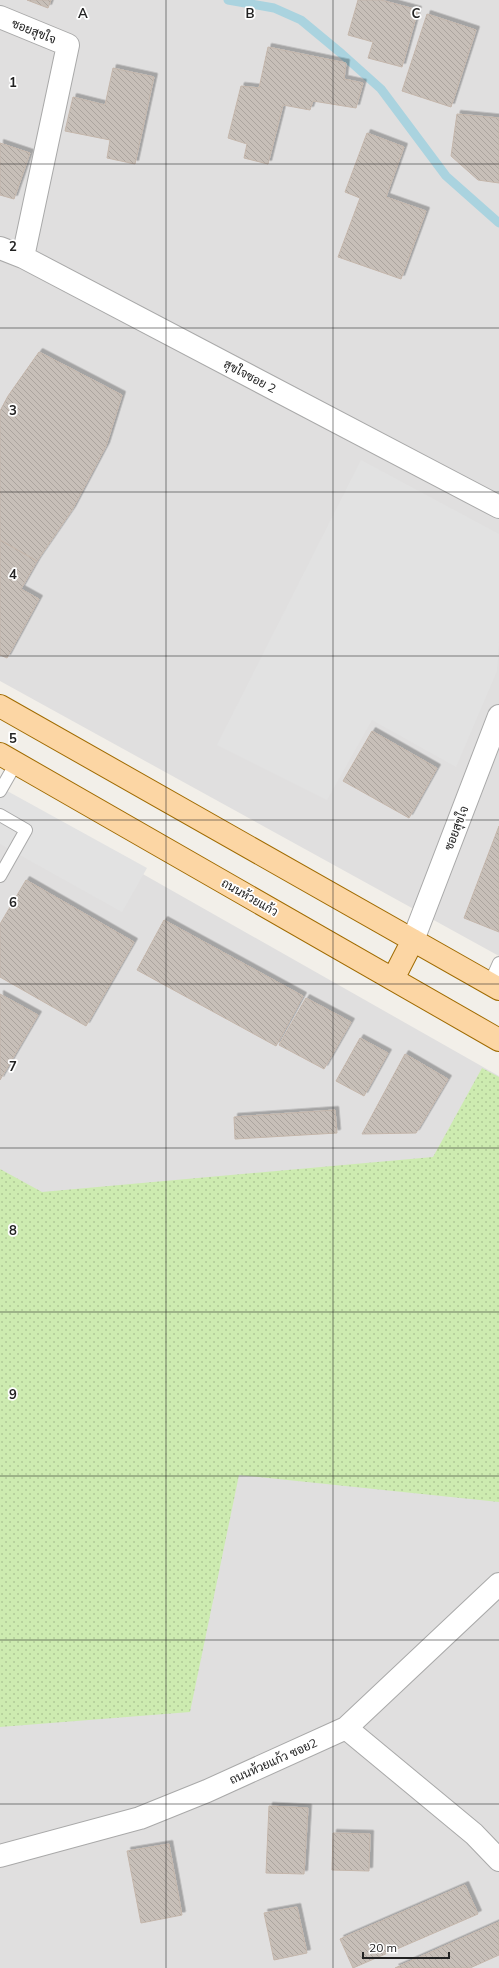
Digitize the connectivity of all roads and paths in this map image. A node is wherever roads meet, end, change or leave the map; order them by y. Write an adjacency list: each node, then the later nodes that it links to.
1 (0, 17): 3 (street, ซอยสุขใจ)
2 (0, 248): 3 (street, สุขใจซอย 2)
3 (23, 257): 4 (street, สุขใจซอย 2)
4 (499, 507)
5 (0, 706): 11 (main road)
6 (499, 716): 11 (street, ซอยสุขใจ)
7 (8, 758): 8 (lane); 13 (main road, ถนนห้วยแก้ว)
8 (0, 791)
9 (1, 817): 10 (lane)
10 (0, 876)
11 (413, 940): 13 (main road); 14 (main road)
12 (499, 963): 14 (lane)
13 (393, 979): 15 (main road, ถนนห้วยแก้ว)
14 (494, 986)
15 (499, 1040)
16 (499, 1584): 17 (street, ถนนห้วยแก้ว ซอย2)
17 (346, 1728): 18 (street, ถนนห้วยแก้ว ซอย2); 19 (street)
18 (0, 1856)
19 (499, 1860)

